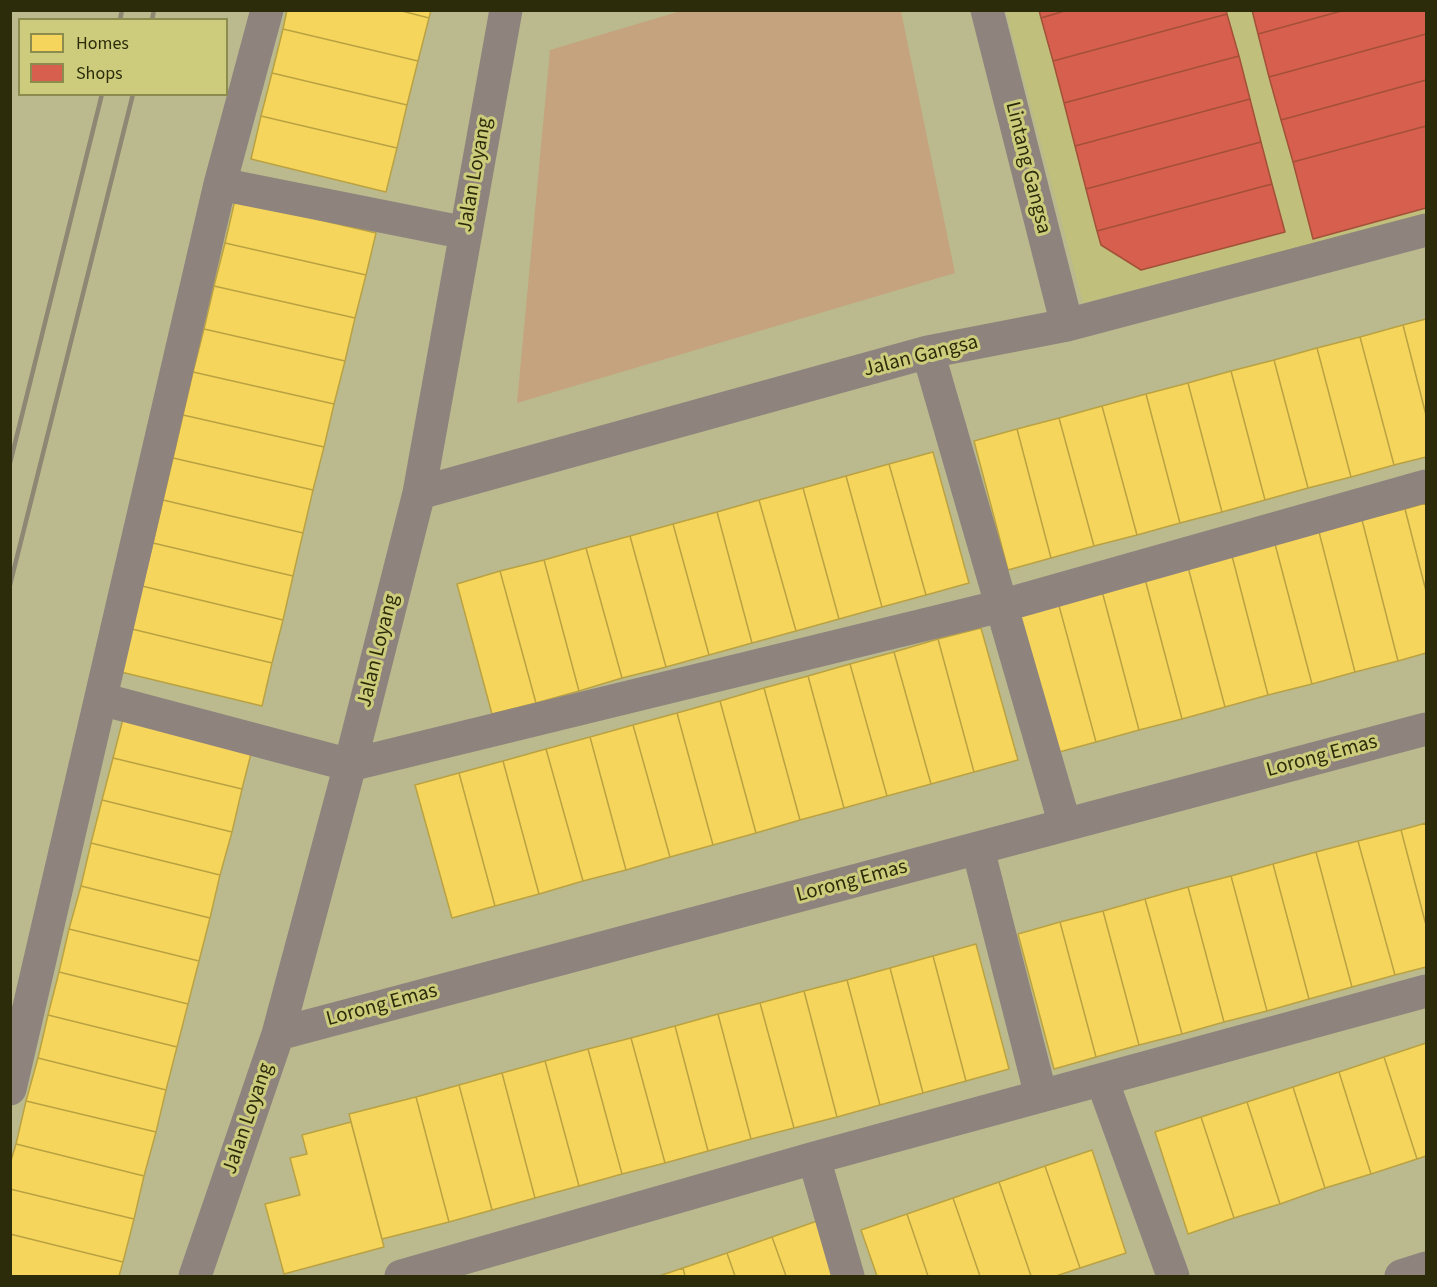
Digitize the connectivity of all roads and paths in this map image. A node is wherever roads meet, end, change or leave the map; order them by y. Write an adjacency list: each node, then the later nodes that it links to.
1 (267, 10): 4 (street)
2 (506, 10): 6 (street, Jalan Loyang)
3 (987, 10): 7 (street, Lintang Gangsa)
4 (220, 183): 6 (street); 12 (street)
5 (1426, 231): 7 (street, Jalan Gangsa)
6 (466, 233): 10 (street, Jalan Loyang)
7 (1067, 325): 8 (street, Jalan Gangsa)
8 (928, 352): 10 (street, Jalan Gangsa); 11 (street)
9 (1426, 486): 11 (street)
10 (419, 493): 14 (street, Jalan Loyang)
11 (1001, 606): 14 (street); 15 (street)
12 (101, 699): 14 (street); 20 (street)
13 (1426, 729): 15 (street, Lorong Emas)
14 (350, 765): 18 (street, Jalan Loyang)
15 (1065, 825): 16 (street, Lorong Emas)
16 (978, 849): 18 (street, Lorong Emas); 21 (street)
17 (1426, 991): 19 (street)
18 (278, 1034): 24 (street, Jalan Loyang)
19 (1102, 1080): 21 (street); 27 (street)
20 (10, 1089)
21 (1041, 1096): 22 (street)
22 (814, 1158): 25 (street); 26 (street)
23 (1426, 1268): 28 (street)
24 (195, 1276)
25 (401, 1276)
26 (848, 1276)
27 (1173, 1276)
28 (1401, 1276)

